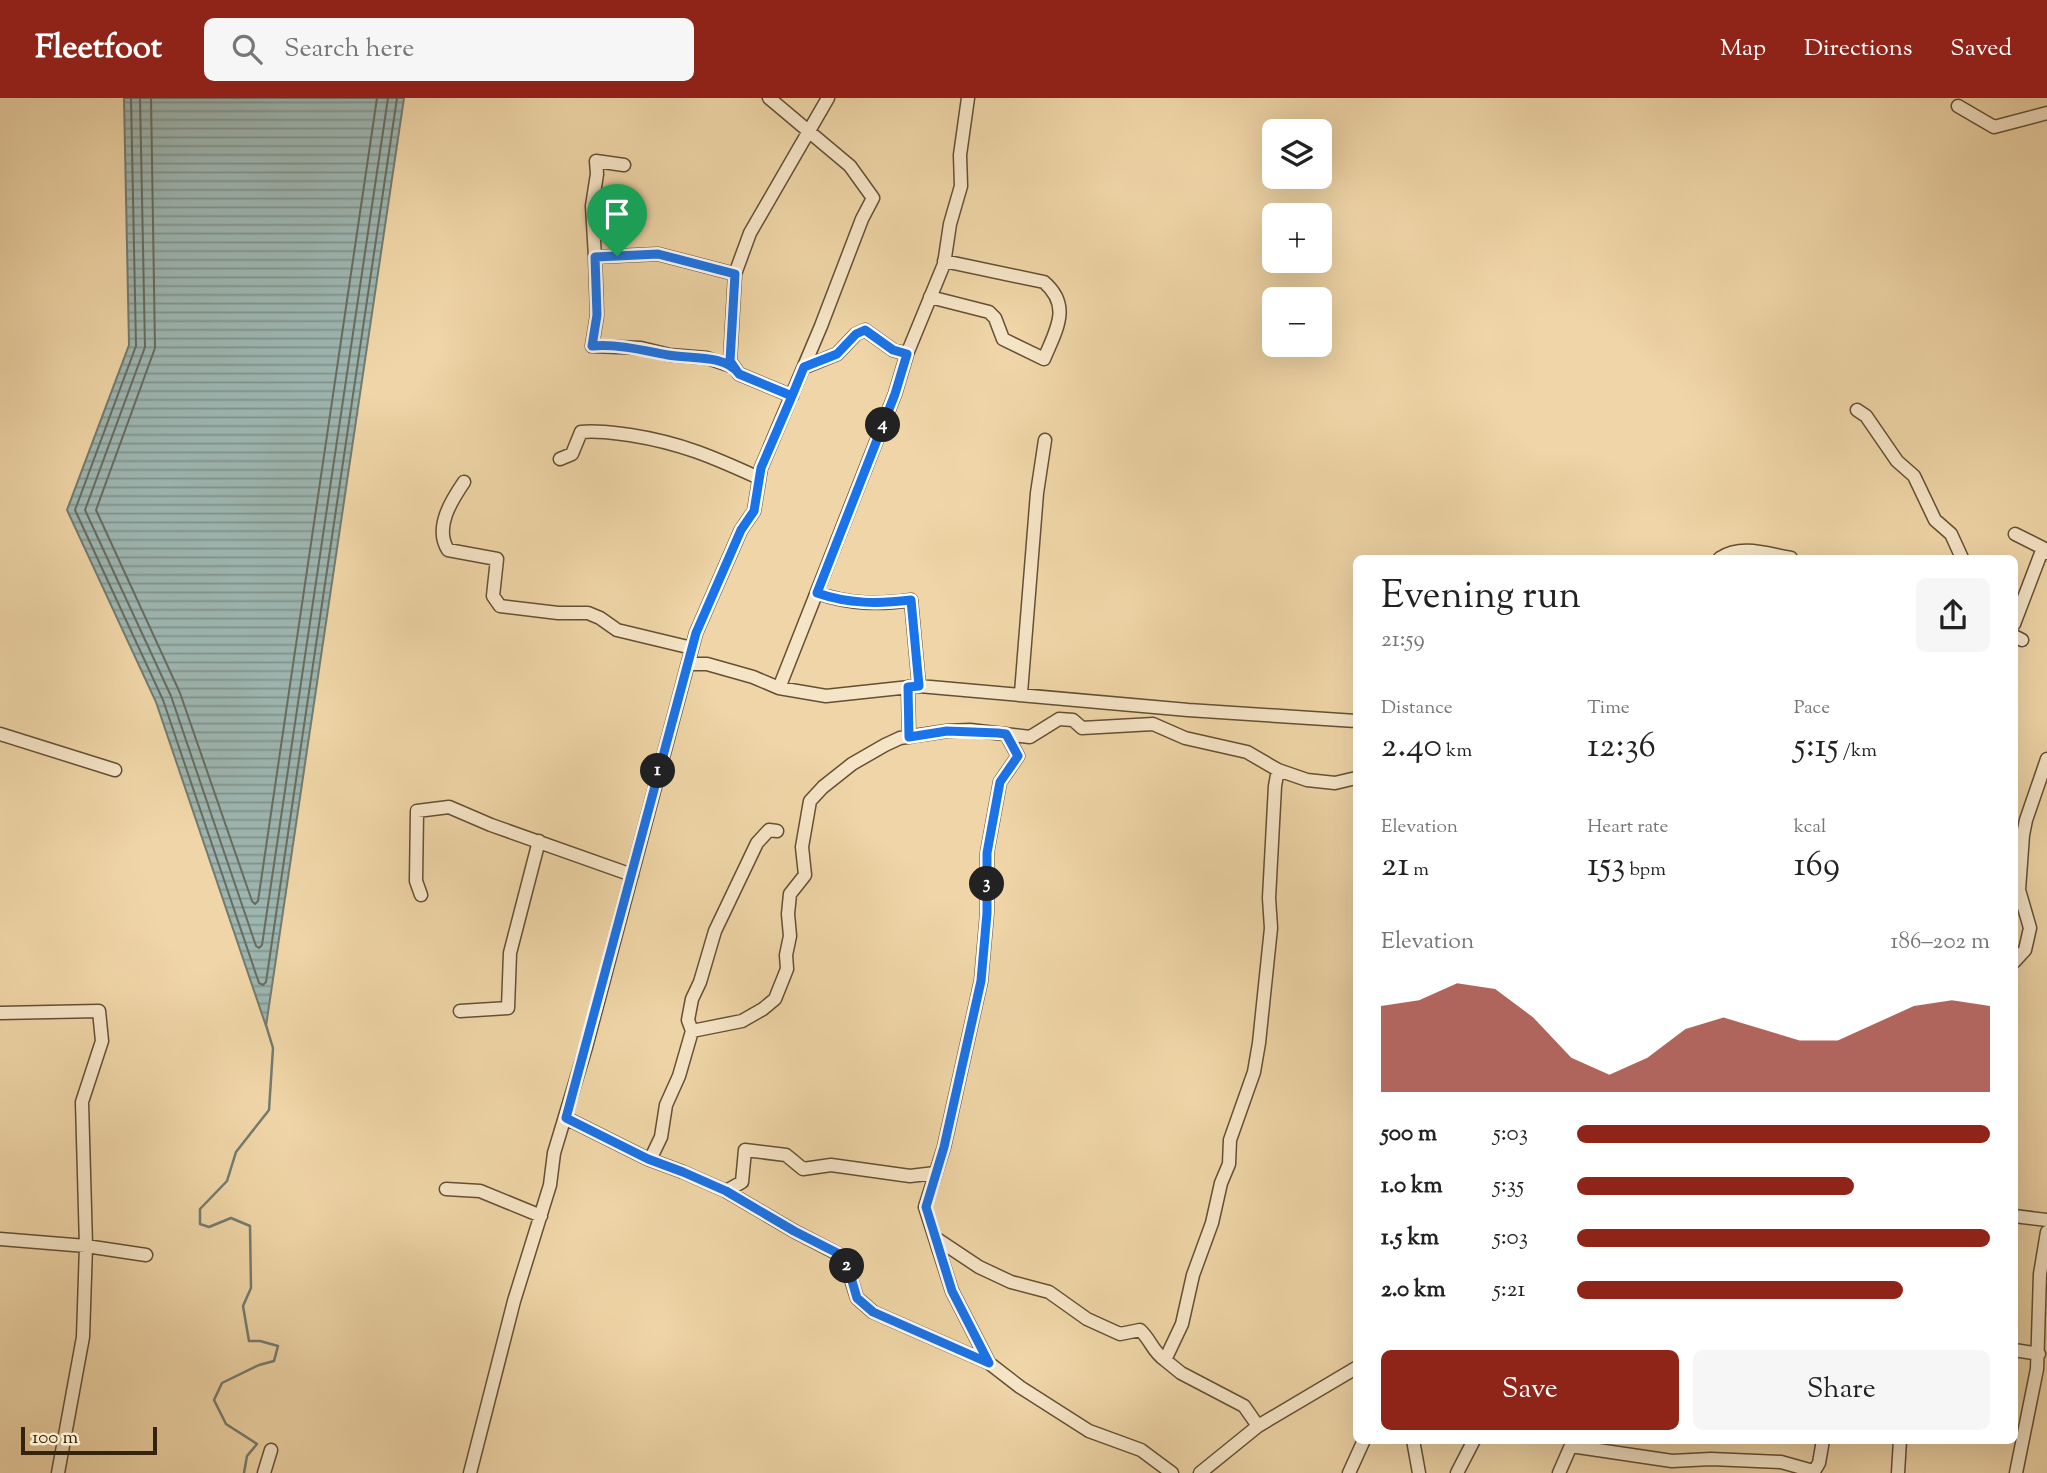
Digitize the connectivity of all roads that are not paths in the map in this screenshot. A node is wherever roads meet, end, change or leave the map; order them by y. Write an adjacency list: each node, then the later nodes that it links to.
1 (769, 98): 6 (street)
2 (828, 98): 6 (street)
3 (968, 98): 9 (street)
4 (1958, 106): 5 (street)
5 (2047, 113)
6 (810, 130): 10 (street); 14 (street)
7 (624, 164): 8 (street)
8 (595, 257): 10 (street); 13 (street)
9 (944, 261): 11 (street); 11 (street)
10 (735, 274): 13 (street)
11 (930, 297): 12 (street)
12 (907, 354): 14 (street); 26 (street)
13 (734, 367): 15 (street)
14 (804, 367): 15 (street)
15 (792, 396): 19 (street)
16 (1857, 410): 25 (street)
17 (1045, 440): 32 (street)
18 (560, 458): 19 (street)
19 (760, 478): 28 (street)
20 (464, 482): 28 (street)
21 (2015, 534): 22 (street)
22 (2045, 551): 27 (street)
23 (1726, 555): 24 (street)
24 (1773, 555)
25 (1961, 555)
26 (817, 593): 30 (street); 31 (street)
27 (2018, 615)
28 (692, 648): 29 (street)
29 (688, 664): 31 (street); 43 (street)
30 (914, 686): 31 (street); 32 (street); 36 (street)
31 (779, 688)
32 (1021, 693): 33 (street)
33 (1353, 721)
34 (0, 733): 38 (street)
35 (1006, 734): 36 (street); 39 (street); 51 (street)
36 (909, 737): 48 (street)
37 (2047, 759): 45 (street)
38 (116, 770)
39 (1278, 770): 40 (street); 64 (street)
40 (1353, 779)
41 (777, 831): 48 (street)
42 (539, 841): 43 (street); 44 (street); 46 (street)
43 (632, 875): 49 (street)
44 (421, 895)
45 (2018, 958)
46 (460, 1011)
47 (0, 1013): 60 (street)
48 (692, 1031): 50 (street)
49 (566, 1118): 50 (street); 54 (street)
50 (650, 1160): 53 (street)
51 (935, 1173): 53 (street); 59 (street)
52 (446, 1189): 54 (street)
53 (726, 1191): 65 (street)
54 (541, 1216): 80 (street)
55 (2018, 1216): 56 (street)
56 (2047, 1220)
57 (2047, 1232): 63 (street)
58 (0, 1239): 60 (street)
59 (937, 1239): 64 (street); 65 (street)
60 (86, 1246): 61 (street); 78 (street)
61 (146, 1255)
62 (2018, 1351): 63 (street)
63 (2039, 1354): 88 (street)
64 (1165, 1360): 67 (street)
65 (989, 1363): 81 (street)
66 (1353, 1370): 67 (street)
67 (1258, 1426): 76 (street)
68 (1362, 1444): 83 (street)
69 (1414, 1444): 84 (street)
70 (1472, 1444): 85 (street)
71 (1572, 1444): 86 (street)
72 (1578, 1444): 77 (street)
73 (1822, 1444): 77 (street)
74 (1900, 1444): 87 (street)
75 (271, 1450): 79 (street)
76 (1214, 1468): 82 (street)
77 (1813, 1472)
78 (58, 1473)
79 (264, 1473)
80 (470, 1473)
81 (1172, 1473)
82 (1200, 1473)
83 (1349, 1473)
84 (1419, 1473)
85 (1457, 1473)
86 (1559, 1473)
87 (1898, 1473)
88 (2016, 1473)

